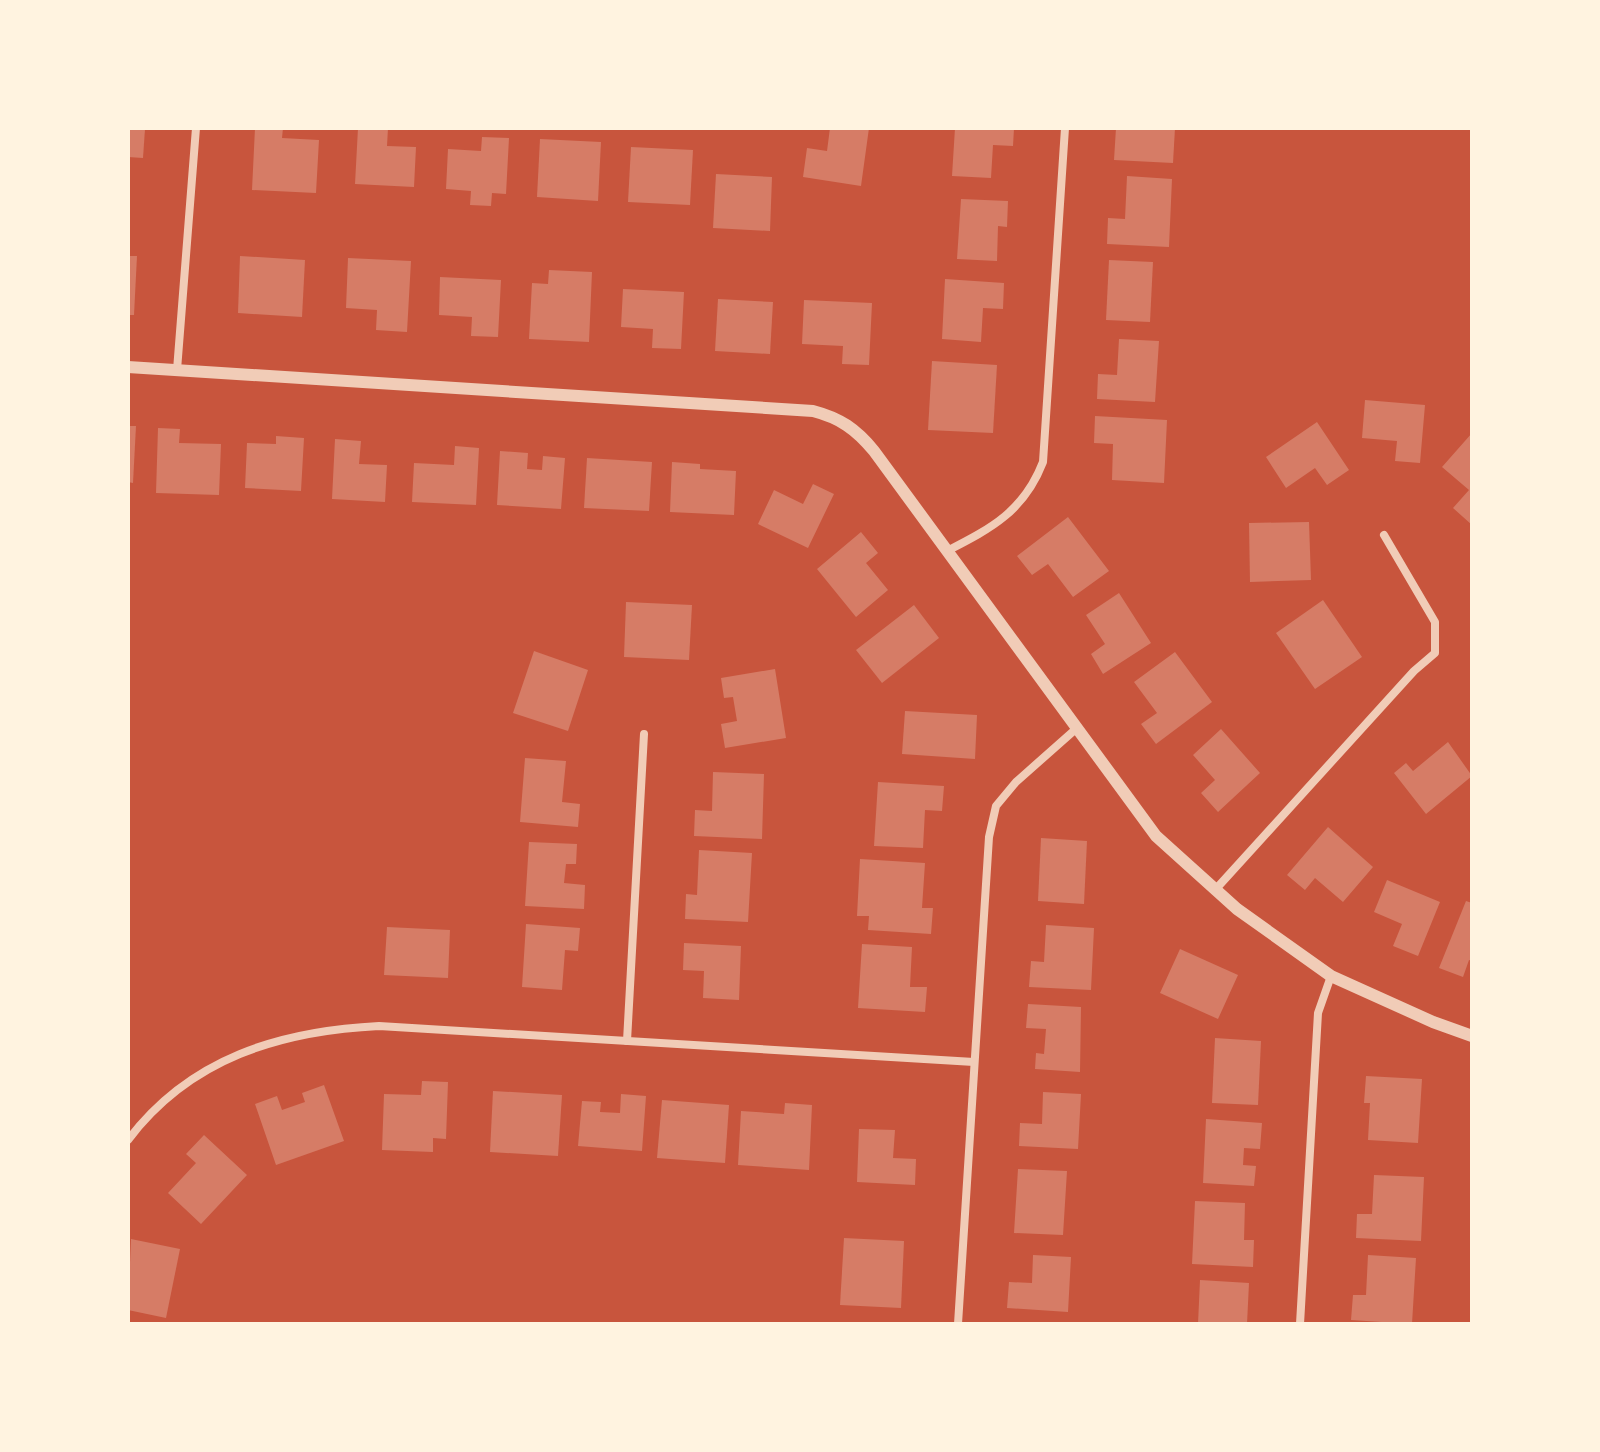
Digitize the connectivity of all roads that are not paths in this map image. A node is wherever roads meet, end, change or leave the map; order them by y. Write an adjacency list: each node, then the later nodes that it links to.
1 (196, 128): 4 (street)
2 (1065, 128): 6 (street)
3 (128, 367): 4 (street)
4 (177, 370): 6 (street)
5 (1384, 535): 9 (street)
6 (947, 551): 7 (street)
7 (1077, 728): 9 (street); 13 (street)
8 (644, 734): 12 (street)
9 (1215, 890): 10 (street)
10 (1331, 976): 11 (street); 16 (street)
11 (1472, 1036)
12 (627, 1041): 13 (street); 14 (street)
13 (974, 1062): 15 (street)
14 (128, 1140)
15 (958, 1324)
16 (1300, 1324)

